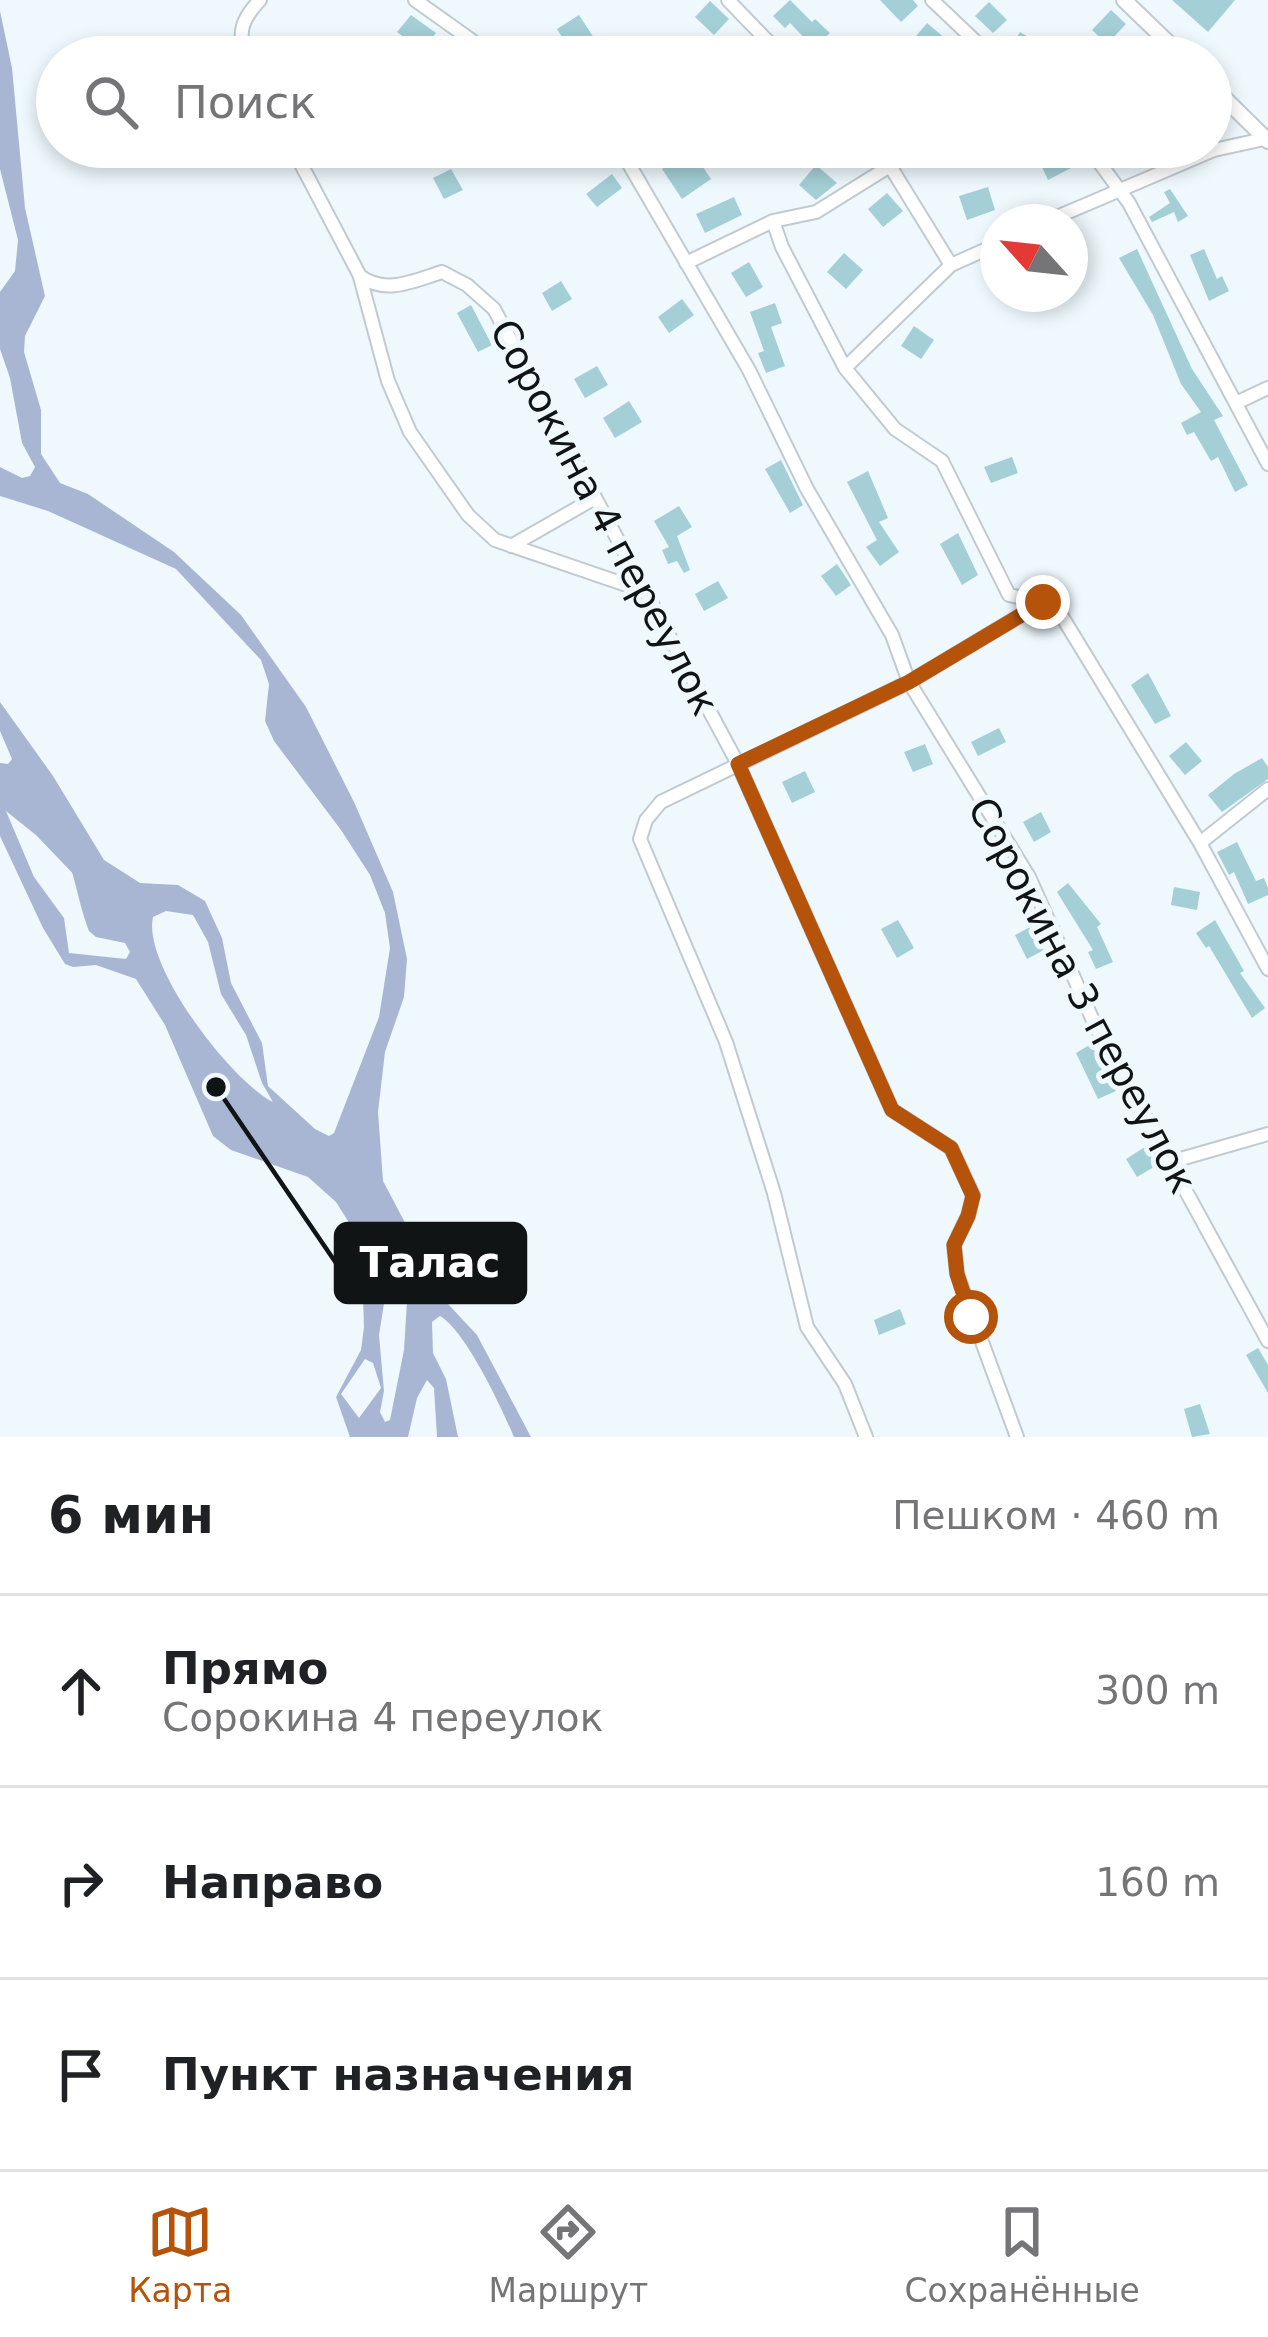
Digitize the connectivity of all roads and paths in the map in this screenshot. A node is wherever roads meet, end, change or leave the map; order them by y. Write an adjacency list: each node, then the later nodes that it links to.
1 (260, 0): 6 (street)
2 (415, 0): 7 (street)
3 (728, 0): 8 (street)
4 (932, 0): 9 (street)
5 (1124, 0): 10 (street)
6 (240, 36)
7 (466, 36)
8 (763, 36)
9 (970, 36)
10 (1161, 36)
11 (1232, 105): 12 (street)
12 (1267, 139): 13 (street)
13 (1232, 146)
14 (303, 168): 26 (street)
15 (631, 168): 24 (street, Сорокина 3 переулок)
16 (887, 168): 22 (street)
17 (891, 168): 25 (street)
18 (1104, 168): 20 (street)
19 (1169, 168): 20 (street)
20 (1119, 188): 21 (street); 29 (street)
21 (1084, 204)
22 (773, 220): 24 (street); 27 (street)
23 (980, 252): 25 (street)
24 (686, 262): 35 (street, Сорокина 3 переулок)
25 (951, 266): 27 (street)
26 (360, 276): 31 (street, Сорокина 4 переулок); 32 (street)
27 (845, 368): 34 (street)
28 (1268, 388): 29 (street)
29 (1238, 402): 30 (street)
30 (1268, 464)
31 (596, 498): 32 (street); 33 (street, Сорокина 4 переулок)
32 (512, 546): 33 (street)
33 (645, 591): 36 (street, Сорокина 4 переулок)
34 (1043, 602): 35 (street); 38 (street)
35 (909, 682): 36 (street); 41 (street, Сорокина 3 переулок)
36 (738, 764): 43 (street); 44 (street, Сорокина 4 переулок)
37 (1268, 789): 38 (street)
38 (1200, 842): 39 (street)
39 (1268, 969)
40 (1268, 1134): 41 (street)
41 (1170, 1162): 42 (street, Сорокина 3 переулок)
42 (1268, 1341)
43 (866, 1437)
44 (1017, 1437)

